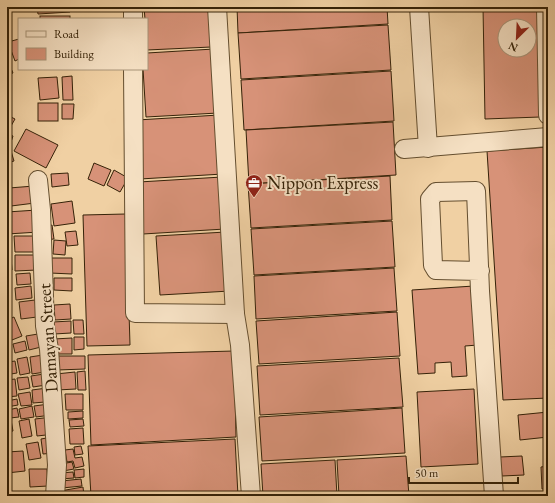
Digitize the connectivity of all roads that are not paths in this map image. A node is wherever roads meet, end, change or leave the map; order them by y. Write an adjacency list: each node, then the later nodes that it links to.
1 (133, 7): 5 (street)
2 (217, 7): 13 (street)
3 (419, 7): 9 (street)
4 (546, 7): 7 (street)
5 (133, 18)
6 (133, 70): 13 (street)
7 (548, 115)
8 (548, 137): 9 (street)
9 (428, 148): 10 (street)
10 (404, 149)
11 (38, 180): 14 (street, Damayan Street)
12 (480, 271): 12 (street); 16 (street)
13 (235, 314): 15 (street)
14 (55, 496)
15 (251, 496)
16 (494, 496)

